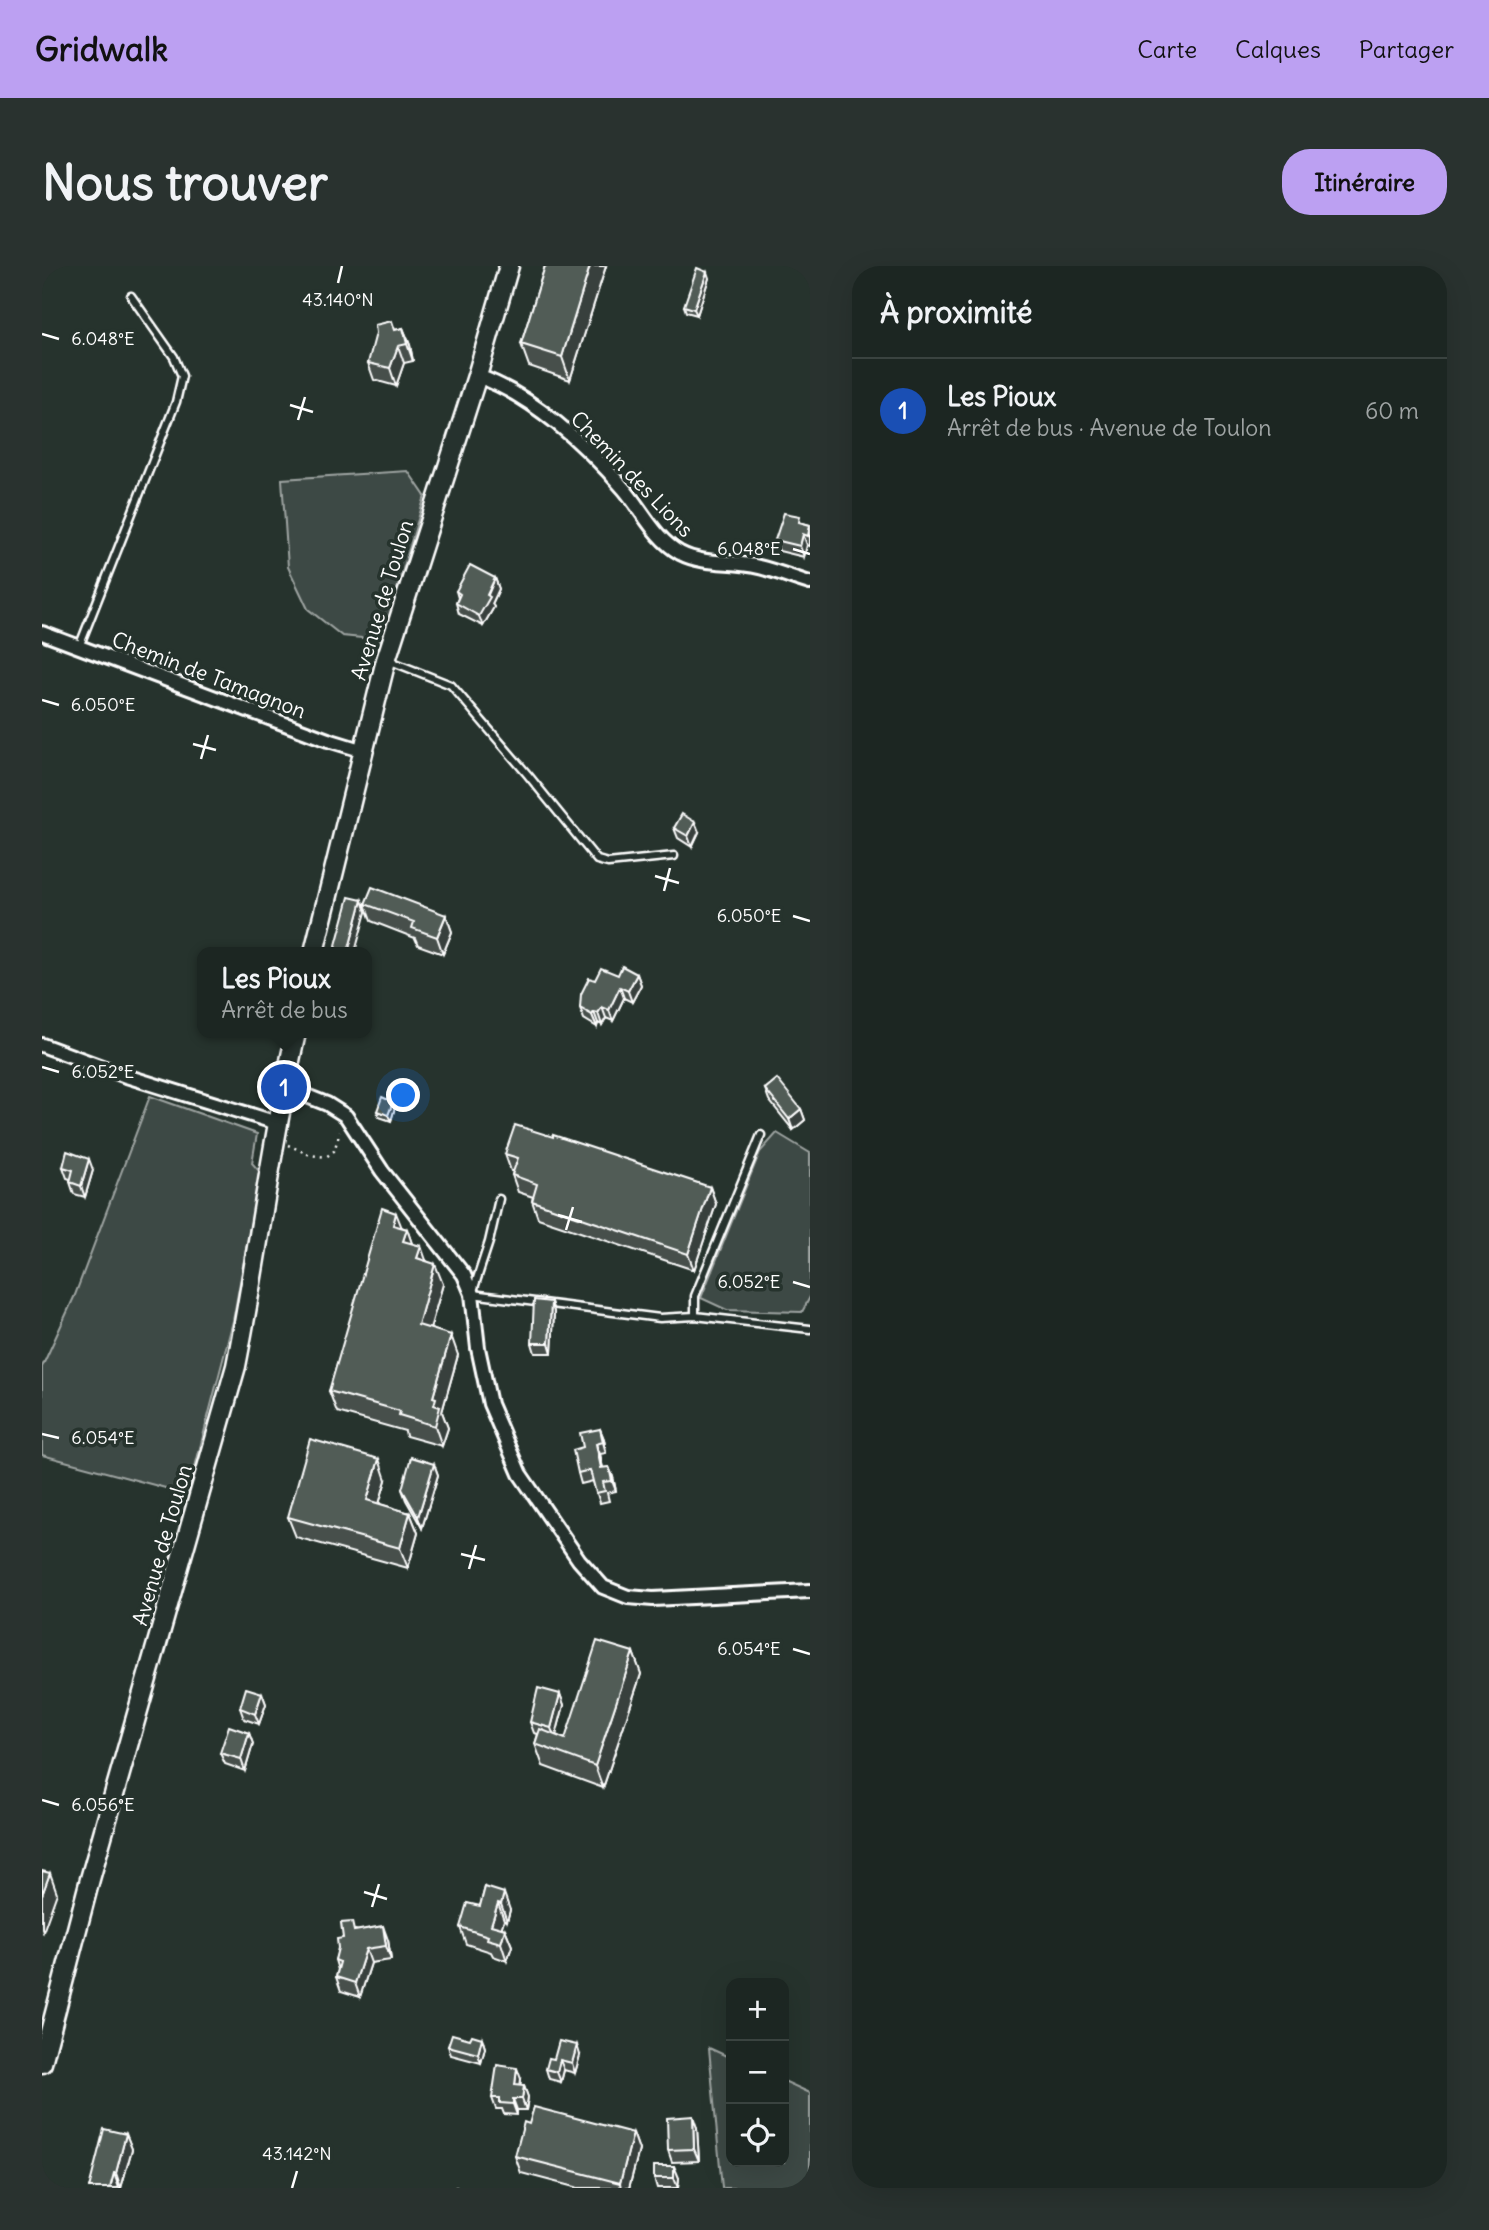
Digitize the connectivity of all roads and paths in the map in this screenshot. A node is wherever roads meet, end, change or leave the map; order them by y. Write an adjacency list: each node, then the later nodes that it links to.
1 (509, 266): 3 (main road, Avenue de Toulon)
2 (131, 296): 6 (lane)
3 (477, 376): 4 (street, Chemin des Lions); 7 (main road, Avenue de Toulon)
4 (810, 583)
5 (42, 633): 6 (street, Chemin de Tamagnon)
6 (79, 647): 8 (street, Chemin de Tamagnon)
7 (386, 660): 8 (main road, Avenue de Toulon); 9 (lane)
8 (364, 751): 10 (main road, Avenue de Toulon)
9 (674, 856)
10 (315, 947)
11 (295, 1038): 13 (main road, Avenue de Toulon)
12 (42, 1045): 15 (street)
13 (284, 1087): 14 (street); 15 (main road, Avenue de Toulon)
14 (346, 1116): 17 (path); 19 (street)
15 (277, 1123): 17 (main road, Avenue de Toulon)
16 (761, 1135): 20 (lane)
17 (275, 1142): 23 (main road, Avenue de Toulon)
18 (499, 1199): 19 (lane)
19 (472, 1294): 20 (lane); 22 (street)
20 (695, 1316): 21 (lane)
21 (810, 1328)
22 (810, 1591)
23 (43, 2056)

